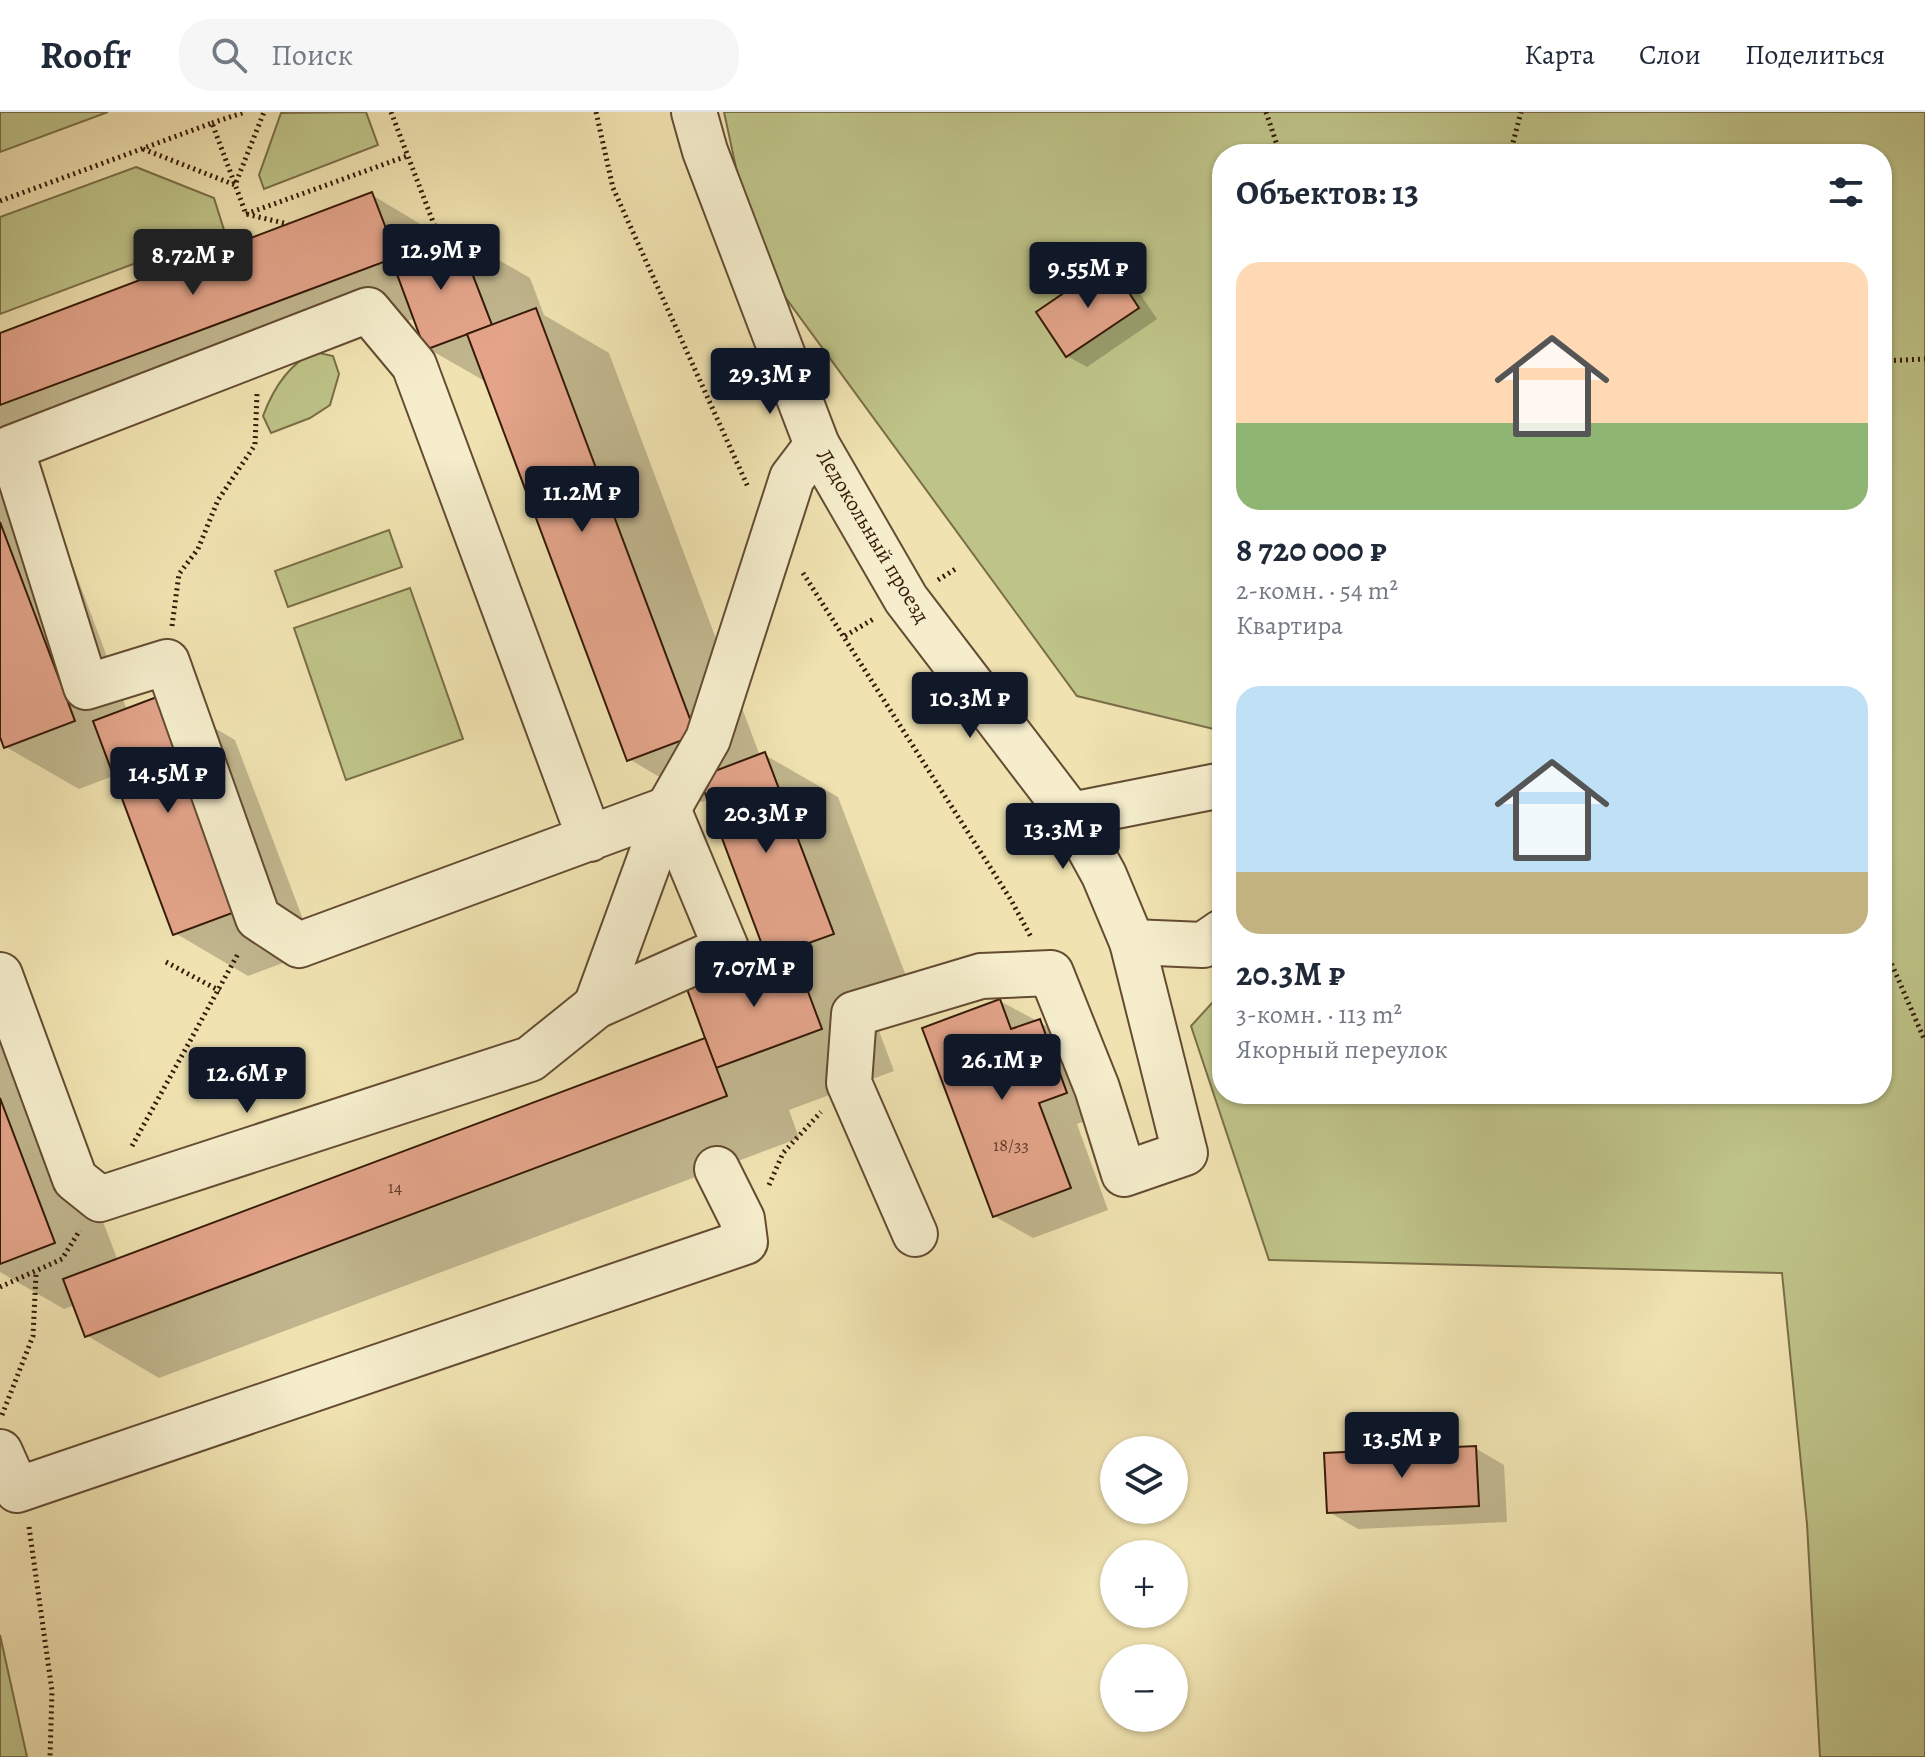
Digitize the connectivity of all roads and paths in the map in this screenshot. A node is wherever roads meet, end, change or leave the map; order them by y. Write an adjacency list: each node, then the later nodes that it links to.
1 (245, 112): 7 (path)
2 (264, 112): 12 (path)
3 (391, 112): 11 (path)
4 (694, 112): 20 (street, Ледокольный проезд)
5 (1266, 112): 8 (path)
6 (1521, 112): 9 (path)
7 (212, 123): 10 (path); 12 (path)
8 (1277, 144)
9 (1513, 144)
10 (142, 149): 12 (path); 13 (path)
11 (407, 156): 14 (path); 16 (path)
12 (235, 185): 14 (path)
13 (0, 201)
14 (246, 214): 15 (path)
15 (288, 224)
16 (435, 227)
17 (269, 348): 21 (path); 21 (street); 25 (street)
18 (1925, 359): 19 (path)
19 (1892, 361)
20 (817, 445): 23 (street); 24 (street, Ледокольный проезд)
21 (167, 662): 25 (street)
22 (1212, 787): 24 (street)
23 (668, 809): 25 (street); 33 (street); 33 (street)
24 (1071, 815): 27 (street, Ледокольный проезд)
25 (590, 839)
26 (1212, 939): 27 (street)
27 (1132, 942): 35 (street, Ледокольный проезд)
28 (166, 962): 32 (path)
29 (1892, 965): 34 (path)
30 (0, 975): 33 (street)
31 (226, 975): 32 (path)
32 (220, 991): 36 (path)
33 (596, 1006)
34 (1925, 1041)
35 (849, 1083): 38 (path); 39 (street)
36 (148, 1121)
37 (717, 1169): 44 (street)
38 (767, 1190)
39 (915, 1234)
40 (62, 1259): 41 (path)
41 (36, 1274): 42 (path); 43 (path)
42 (0, 1287)
43 (0, 1419)
44 (8, 1471): 45 (path)
45 (50, 1757)

